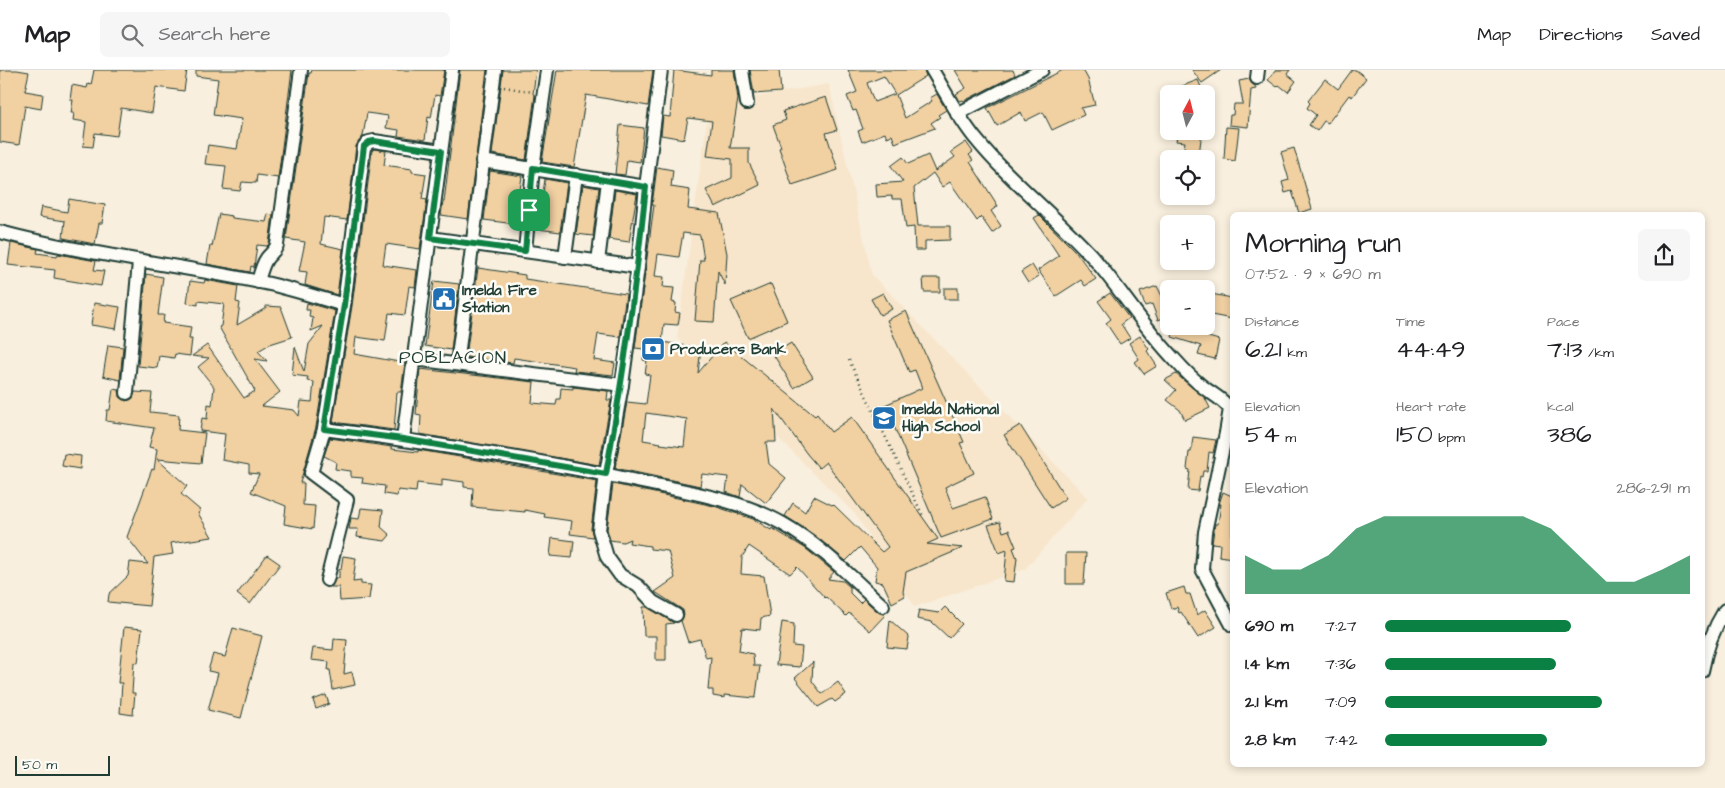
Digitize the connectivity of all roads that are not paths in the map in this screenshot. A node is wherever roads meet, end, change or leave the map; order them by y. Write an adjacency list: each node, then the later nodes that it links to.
1 (300, 70): 25 (street)
2 (452, 70): 11 (street)
3 (495, 70): 12 (street)
4 (547, 70): 13 (street)
5 (661, 70): 16 (street)
6 (742, 70): 9 (street)
7 (932, 70): 10 (street)
8 (1042, 70): 10 (street)
9 (747, 103)
10 (957, 114): 32 (street)
11 (441, 151): 18 (street); 26 (street)
12 (482, 161): 13 (street); 19 (street)
13 (533, 168): 14 (street); 20 (street)
14 (576, 175): 15 (street); 21 (street)
15 (608, 180): 16 (street); 23 (street)
16 (646, 187): 24 (street)
17 (0, 232): 22 (street)
18 (430, 238): 19 (street); 27 (street)
19 (473, 244): 20 (street); 28 (street)
20 (525, 251): 21 (street)
21 (565, 257): 23 (street)
22 (139, 262): 25 (street); 30 (street)
23 (598, 262): 24 (street)
24 (638, 267): 29 (street)
25 (258, 282): 26 (street)
26 (344, 305): 33 (street)
27 (414, 359): 28 (street); 34 (street)
28 (457, 364): 29 (street)
29 (622, 385): 35 (street)
30 (127, 393)
31 (1230, 408): 40 (street)
32 (1230, 408)
33 (324, 429): 34 (street); 36 (street)
34 (403, 439): 35 (street)
35 (606, 474): 37 (street); 39 (street)
36 (326, 580)
37 (883, 606)
38 (1725, 610): 41 (street)
39 (676, 615)
40 (1230, 621)
41 (1705, 658)

